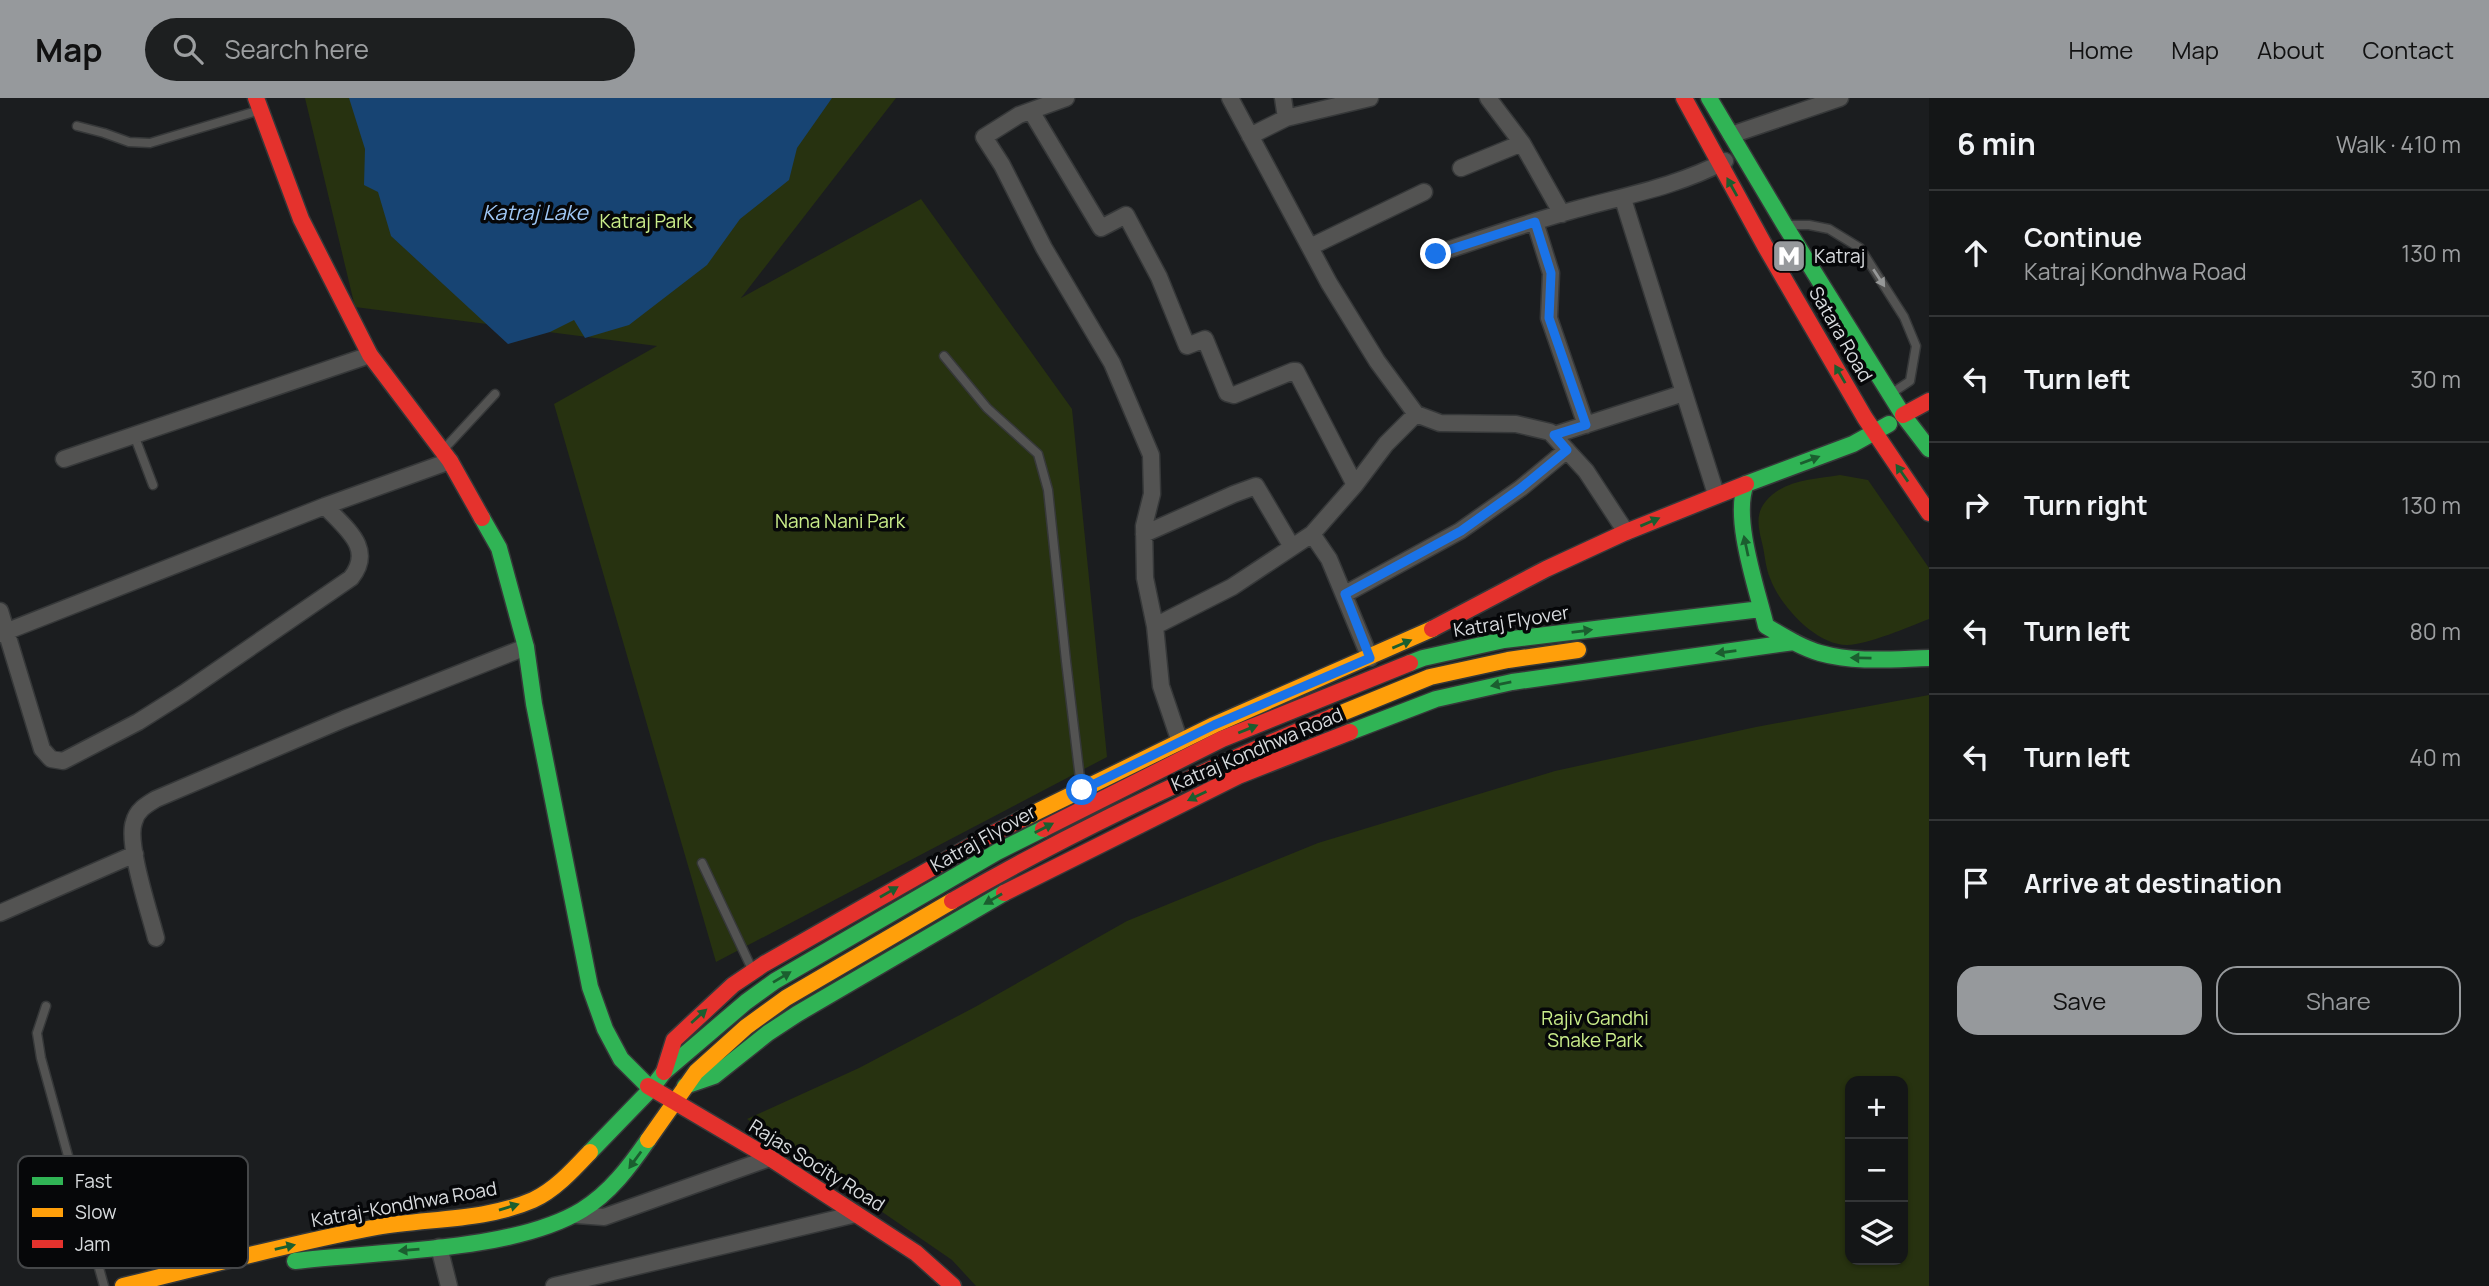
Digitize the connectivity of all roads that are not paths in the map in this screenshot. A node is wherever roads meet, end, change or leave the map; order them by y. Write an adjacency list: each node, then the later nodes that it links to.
1 (1066, 98): 10 (street)
2 (1230, 98): 14 (street)
3 (1283, 98): 11 (street)
4 (1370, 98): 11 (street)
5 (1488, 98): 15 (street)
6 (1684, 98): 17 (main road, Satara Road)
7 (1709, 98): 13 (main road, Satara Road)
8 (1840, 98): 13 (street)
9 (258, 104): 12 (lane); 26 (main road, Rajas Socity Road)
10 (1031, 111): 44 (street); 49 (street)
11 (1286, 118): 14 (street)
12 (77, 126)
13 (1731, 135): 16 (main road, Satara Road)
14 (1250, 136): 24 (street)
15 (1522, 143): 18 (street); 21 (street)
16 (1742, 152): 17 (street); 23 (main road, Satara Road)
17 (1719, 164): 20 (street); 35 (main road, Satara Road, one-way to 17)
18 (1461, 169)
19 (1424, 192): 24 (street)
20 (1623, 199): 21 (street); 28 (street)
21 (1562, 214): 22 (street)
22 (1535, 222): 25 (street); 34 (street)
23 (1784, 224): 30 (main road, Satara Road); 30 (lane, one-way to 30)
24 (1310, 247): 32 (street)
25 (1436, 254)
26 (370, 355): 36 (street); 40 (main road, Rajas Socity Road)
27 (944, 356): 63 (lane)
28 (1684, 393): 34 (street); 45 (street)
29 (495, 394): 40 (lane)
30 (1890, 394): 33 (main road, Satara Road)
31 (1929, 401): 33 (main road, Katraj Kondhwa Road)
32 (1416, 414): 37 (street); 44 (street)
33 (1903, 415): 35 (main road, Katraj Kondhwa Road); 38 (main road, Satara Road)
34 (1586, 425): 37 (street)
35 (1874, 433): 42 (main road, Katraj Kondhwa Road, one-way to 35); 47 (main road, Satara Road, one-way to 35)
36 (134, 435): 41 (street); 43 (lane)
37 (1554, 435): 39 (street)
38 (1926, 441)
39 (1567, 450): 48 (street); 52 (street)
40 (446, 456): 46 (street); 58 (main road, Rajas Socity Road)
41 (64, 459)
42 (1746, 484): 45 (main road, Katraj Kondhwa Road); 53 (main road, one-way to 42)
43 (153, 485)
44 (1355, 485): 50 (street)
45 (1716, 494): 48 (main road, Katraj Kondhwa Road, one-way to 45)
46 (325, 506): 56 (street); 56 (street)
47 (1929, 513)
48 (1626, 532): 60 (main road, Katraj Kondhwa Road, one-way to 48)
49 (1144, 534): 51 (street); 55 (street)
50 (1312, 534): 51 (street); 52 (street)
51 (1292, 547): 55 (street)
52 (1345, 594): 60 (street)
53 (1761, 609): 57 (main road); 70 (main road, Katraj Flyover, one-way to 53)
54 (0, 611): 56 (street)
55 (1155, 626): 62 (street)
56 (3, 633)
57 (1794, 642): 61 (main road, Katraj Kondhwa Road, one-way to 57); 71 (main road, Katraj Kondhwa Road, one-way to 71)
58 (526, 647): 64 (street); 72 (main road, Rajas Socity Road)
59 (1600, 648): 71 (main road, Katraj Flyover)
60 (1370, 658): 62 (main road, Katraj Kondhwa Road)
61 (1929, 659)
62 (1180, 742): 63 (main road, Katraj Kondhwa Road)
63 (1082, 790): 68 (main road, Katraj Kondhwa Road, one-way to 63)
64 (135, 855): 66 (street); 67 (street)
65 (702, 863): 68 (lane)
66 (0, 913)
67 (156, 939)
68 (753, 972): 70 (main road, Katraj Kondhwa Road, one-way to 68)
69 (46, 1006): 74 (lane)
70 (664, 1072): 72 (main road, Katraj Kondhwa Road)
71 (685, 1086): 73 (main road)
72 (651, 1089): 73 (main road, Rajas Socity Road); 79 (main road, Katraj-Kondhwa Road, one-way to 72)
73 (674, 1104): 75 (main road, Rajas Socity Road); 77 (main road, Katraj-Kondhwa Road, one-way to 77)
74 (68, 1156)
75 (771, 1158): 76 (main road, Rajas Socity Road); 77 (street)
76 (856, 1214): 86 (street); 87 (main road, Rajas Socity Road)
77 (573, 1215): 78 (main road, Katraj-Kondhwa Road)
78 (439, 1247): 82 (main road, Katraj-Kondhwa Road, one-way to 82); 85 (street)
79 (248, 1256)
80 (99, 1268): 83 (lane)
81 (198, 1268): 84 (main road, Katraj-Kondhwa Road, one-way to 81)
82 (204, 1283)
83 (104, 1286)
84 (123, 1286)
85 (449, 1286)
86 (554, 1286)
87 (953, 1286)

